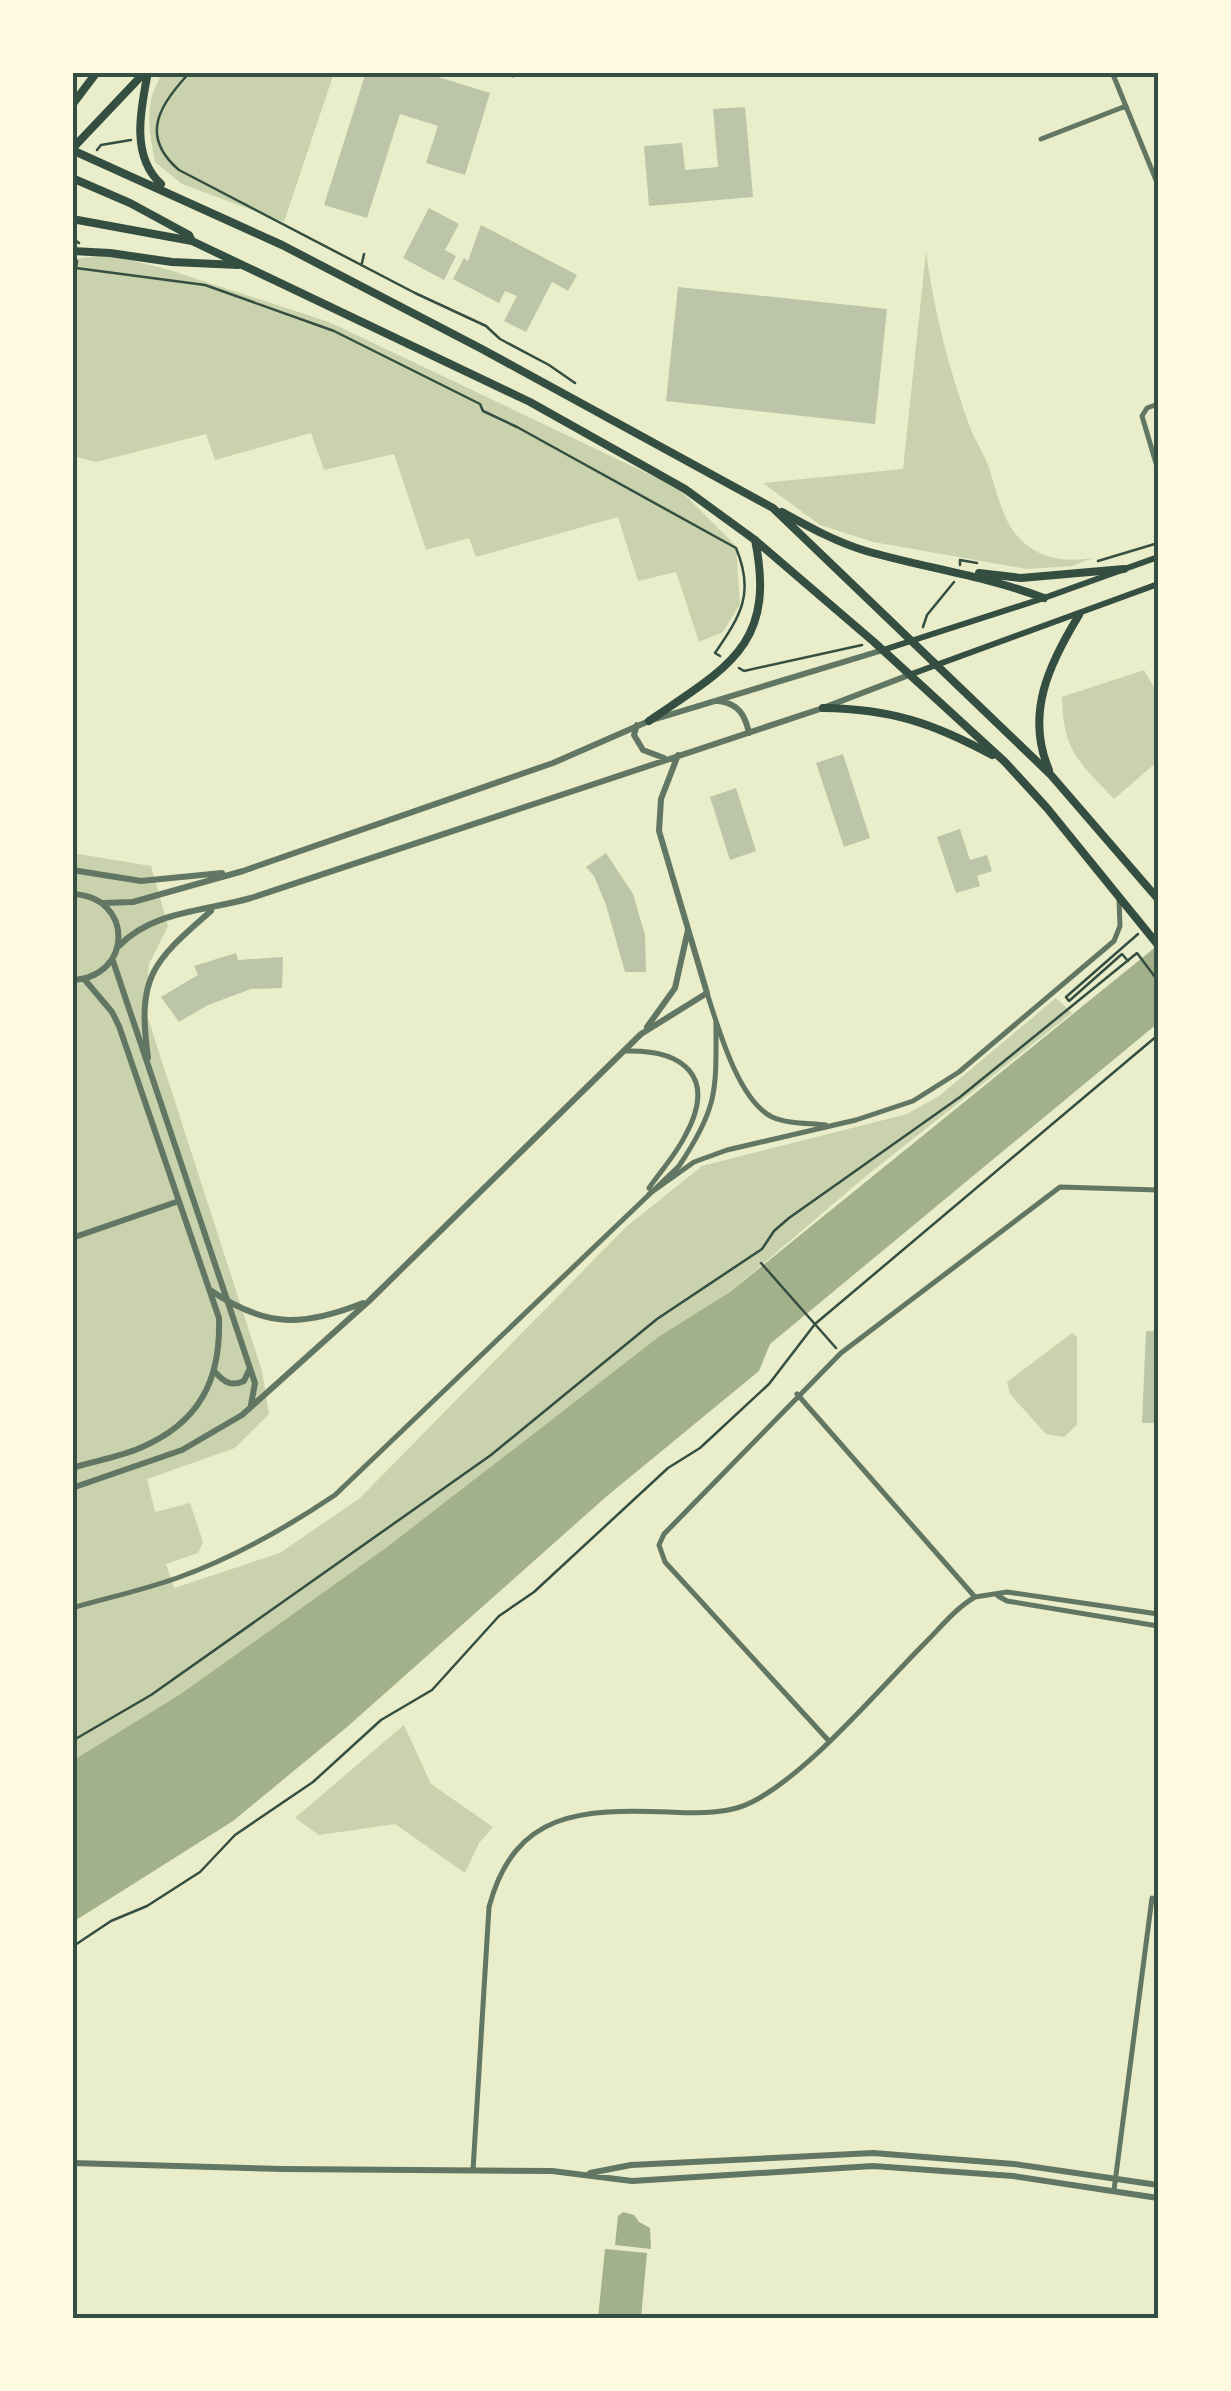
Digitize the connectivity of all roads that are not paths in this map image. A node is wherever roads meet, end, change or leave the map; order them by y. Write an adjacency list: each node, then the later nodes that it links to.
1 (98, 72): 4 (main road)
2 (147, 72): 7 (main road); 10 (main road)
3 (1112, 72): 5 (street)
4 (74, 98)
5 (1126, 106): 6 (street); 9 (street)
6 (1042, 139)
7 (72, 149): 10 (main road)
8 (72, 178): 12 (main road)
9 (1158, 185)
10 (168, 191): 17 (main road)
11 (72, 219): 12 (main road)
12 (192, 241): 14 (main road)
13 (72, 252): 14 (main road)
14 (238, 265): 18 (main road)
15 (1158, 404): 16 (street)
16 (1158, 470)
17 (774, 508): 21 (main road); 25 (main road)
18 (756, 540): 26 (main road); 31 (main road)
19 (1158, 557): 20 (main road)
20 (1124, 569): 21 (main road); 23 (main road)
21 (958, 576): 23 (main road)
22 (1158, 584): 24 (main road)
23 (1044, 598): 25 (main road)
24 (1079, 615): 27 (main road); 37 (main road)
25 (911, 642): 26 (main road); 27 (main road)
26 (883, 650): 28 (main road); 29 (street)
27 (938, 664): 28 (main road); 37 (main road)
28 (909, 674): 30 (street); 36 (main road)
29 (713, 700): 31 (street); 33 (street)
30 (823, 708): 33 (street); 36 (main road)
31 (649, 721): 32 (street)
32 (637, 726): 35 (street); 39 (street)
33 (749, 733): 34 (street)
34 (678, 755): 35 (street); 45 (street)
35 (666, 759): 44 (street)
36 (1005, 762): 41 (main road)
37 (1050, 774): 42 (main road)
38 (72, 870): 39 (street)
39 (243, 870): 43 (street)
40 (72, 894): 43 (street)
41 (1119, 897): 46 (main road); 56 (street)
42 (1158, 900)
43 (103, 903): 47 (street)
44 (214, 909): 47 (street); 55 (street)
45 (689, 924): 51 (street); 53 (street)
46 (1156, 942)
47 (119, 946): 48 (street)
48 (112, 961): 50 (street); 55 (street)
49 (72, 980): 50 (street)
50 (84, 980): 59 (street)
51 (707, 993): 52 (street); 53 (street)
52 (716, 1021): 56 (street); 58 (street)
53 (641, 1034): 54 (street)
54 (623, 1052): 58 (street); 62 (street)
55 (150, 1074): 63 (street)
56 (834, 1126): 58 (street)
57 (1158, 1190): 66 (street)
58 (642, 1198): 72 (street)
59 (179, 1201): 60 (street); 61 (street)
60 (72, 1238)
61 (210, 1290): 63 (street); 65 (street)
62 (369, 1301): 63 (street); 67 (street)
63 (228, 1302): 64 (street)
64 (250, 1367): 65 (street); 67 (street)
65 (215, 1372): 68 (street)
66 (797, 1394): 71 (street); 75 (street)
67 (251, 1407): 69 (street)
68 (72, 1468)
69 (72, 1488)
70 (995, 1594): 71 (street); 73 (street); 74 (street)
71 (976, 1596): 75 (street)
72 (72, 1608)
73 (1158, 1614)
74 (1158, 1626)
75 (828, 1740): 78 (street)
76 (1152, 1898): 80 (street)
77 (72, 2162): 78 (street)
78 (473, 2170): 79 (street)
79 (589, 2174): 80 (street); 82 (street)
80 (1116, 2178): 81 (street); 82 (street)
81 (1158, 2185)
82 (1114, 2190): 83 (street)
83 (1158, 2198)

